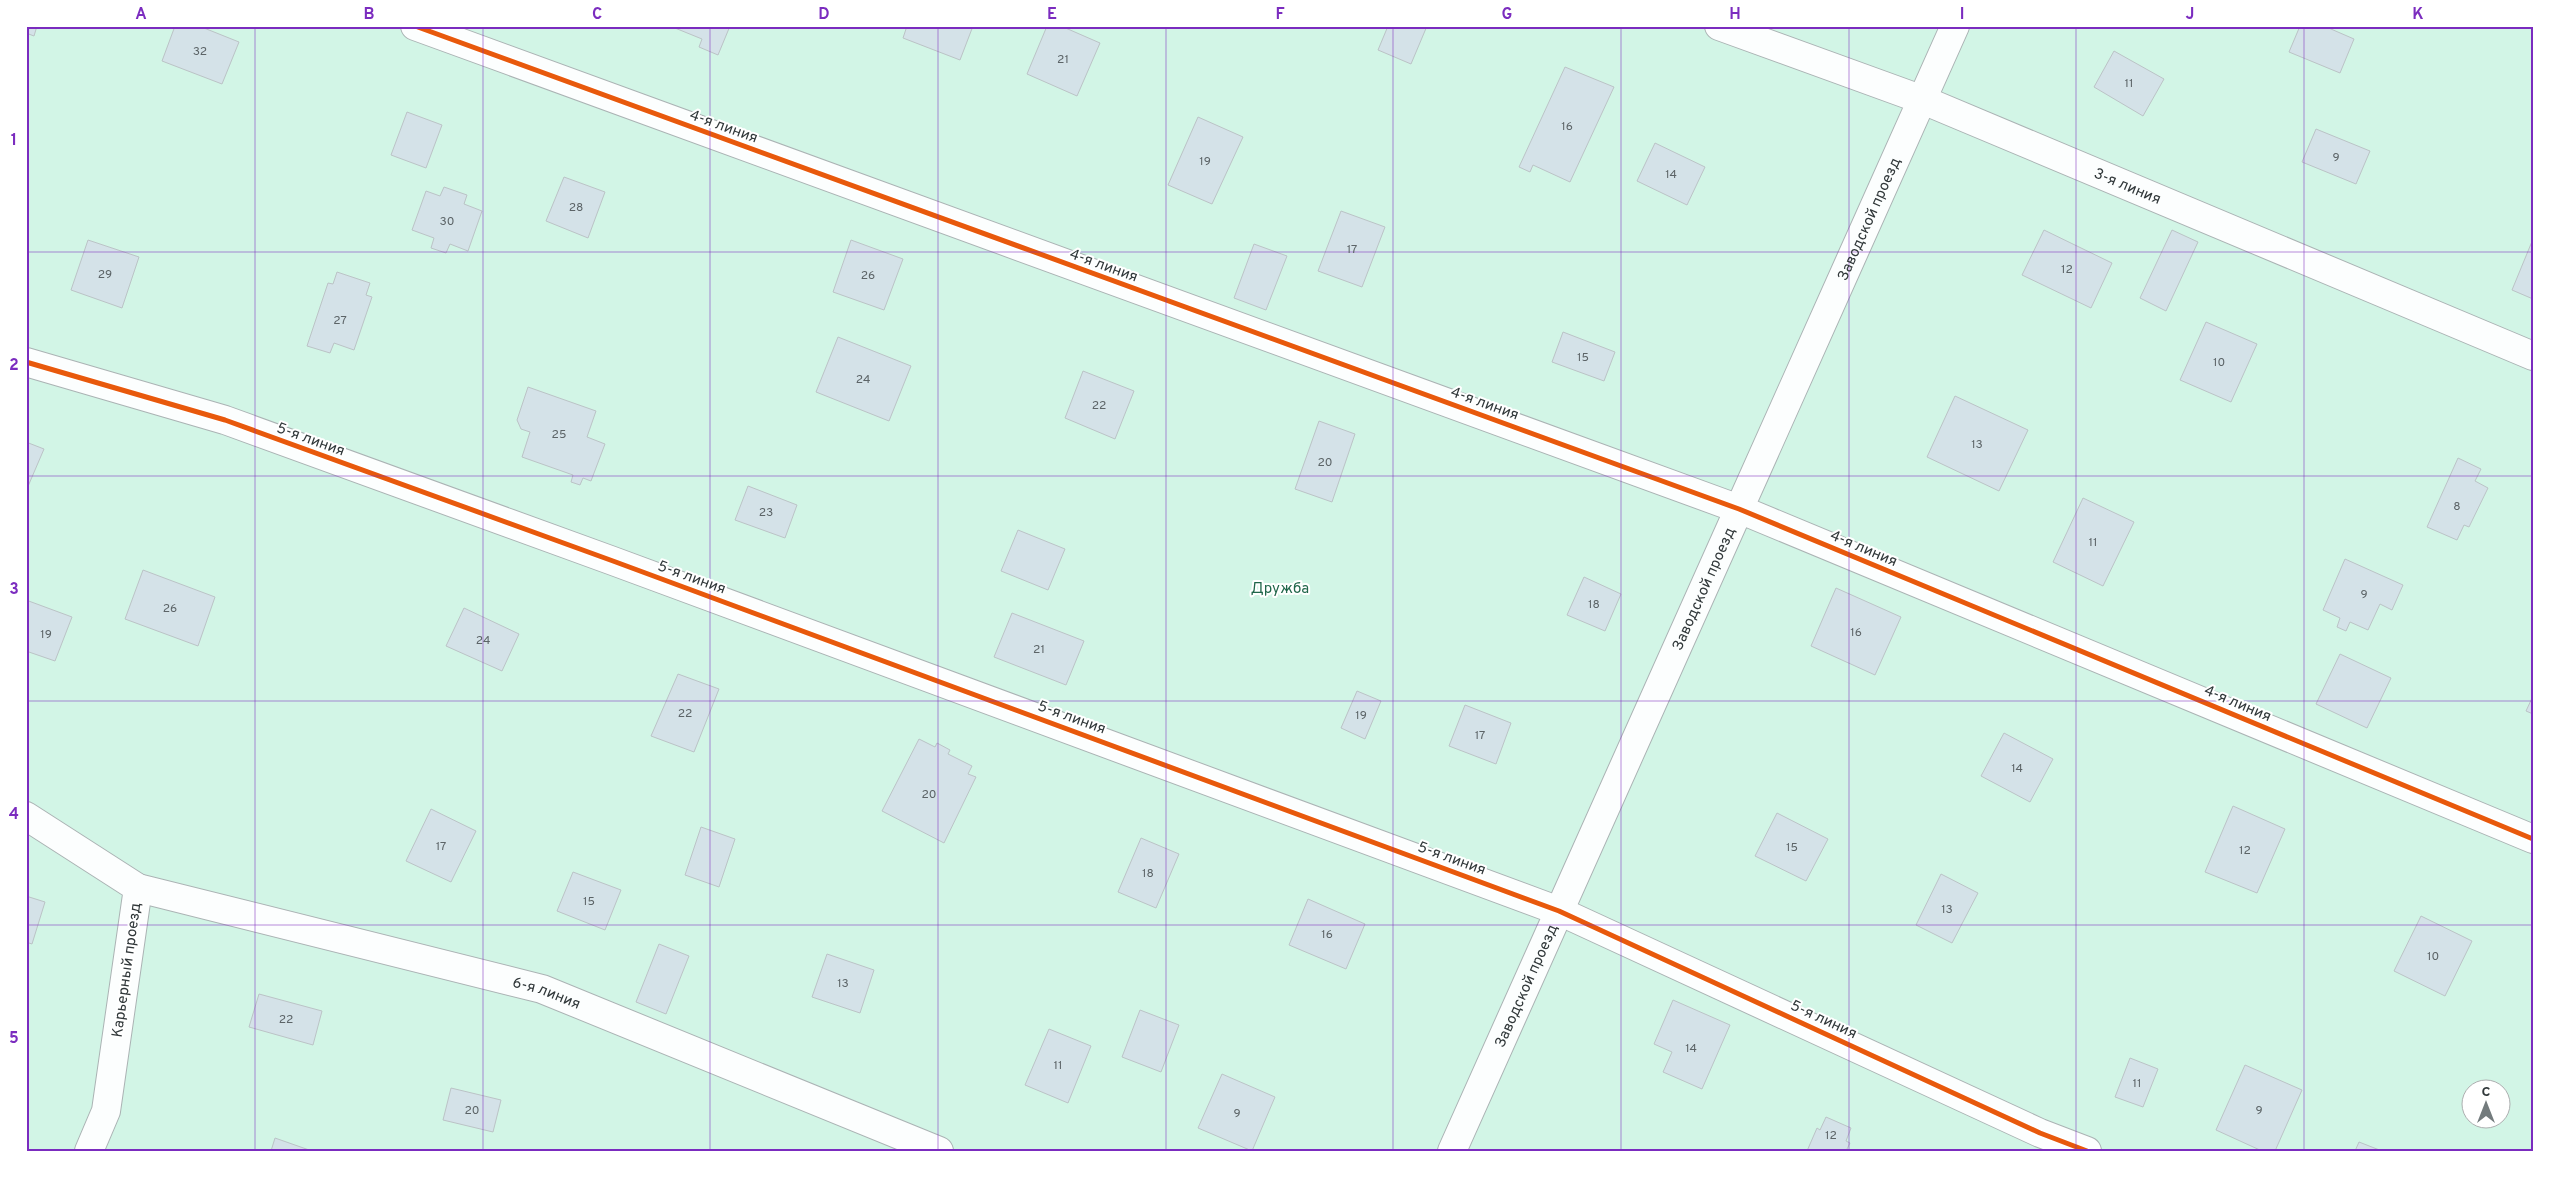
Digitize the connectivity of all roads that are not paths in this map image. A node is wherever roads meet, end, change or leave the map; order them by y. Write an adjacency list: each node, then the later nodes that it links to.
1 (415, 26): 7 (street, 4-я линия)
2 (1719, 26): 4 (street, 3-я линия)
3 (1955, 26): 4 (street, Заводской проезд)
4 (1923, 100): 5 (street, 3-я линия); 7 (street, Заводской проезд)
5 (2533, 356)
6 (26, 362): 11 (street, 5-я линия)
7 (1739, 509): 9 (street, 4-я линия); 11 (street, Заводской проезд)
8 (26, 816): 10 (street, Карьерный проезд)
9 (2533, 839)
10 (138, 888): 12 (street, Карьерный проезд); 13 (street, 6-я линия)
11 (1559, 911): 14 (street, Заводской проезд); 15 (street, 5-я линия)
12 (89, 1151)
13 (940, 1151)
14 (1452, 1151)
15 (2087, 1151)

